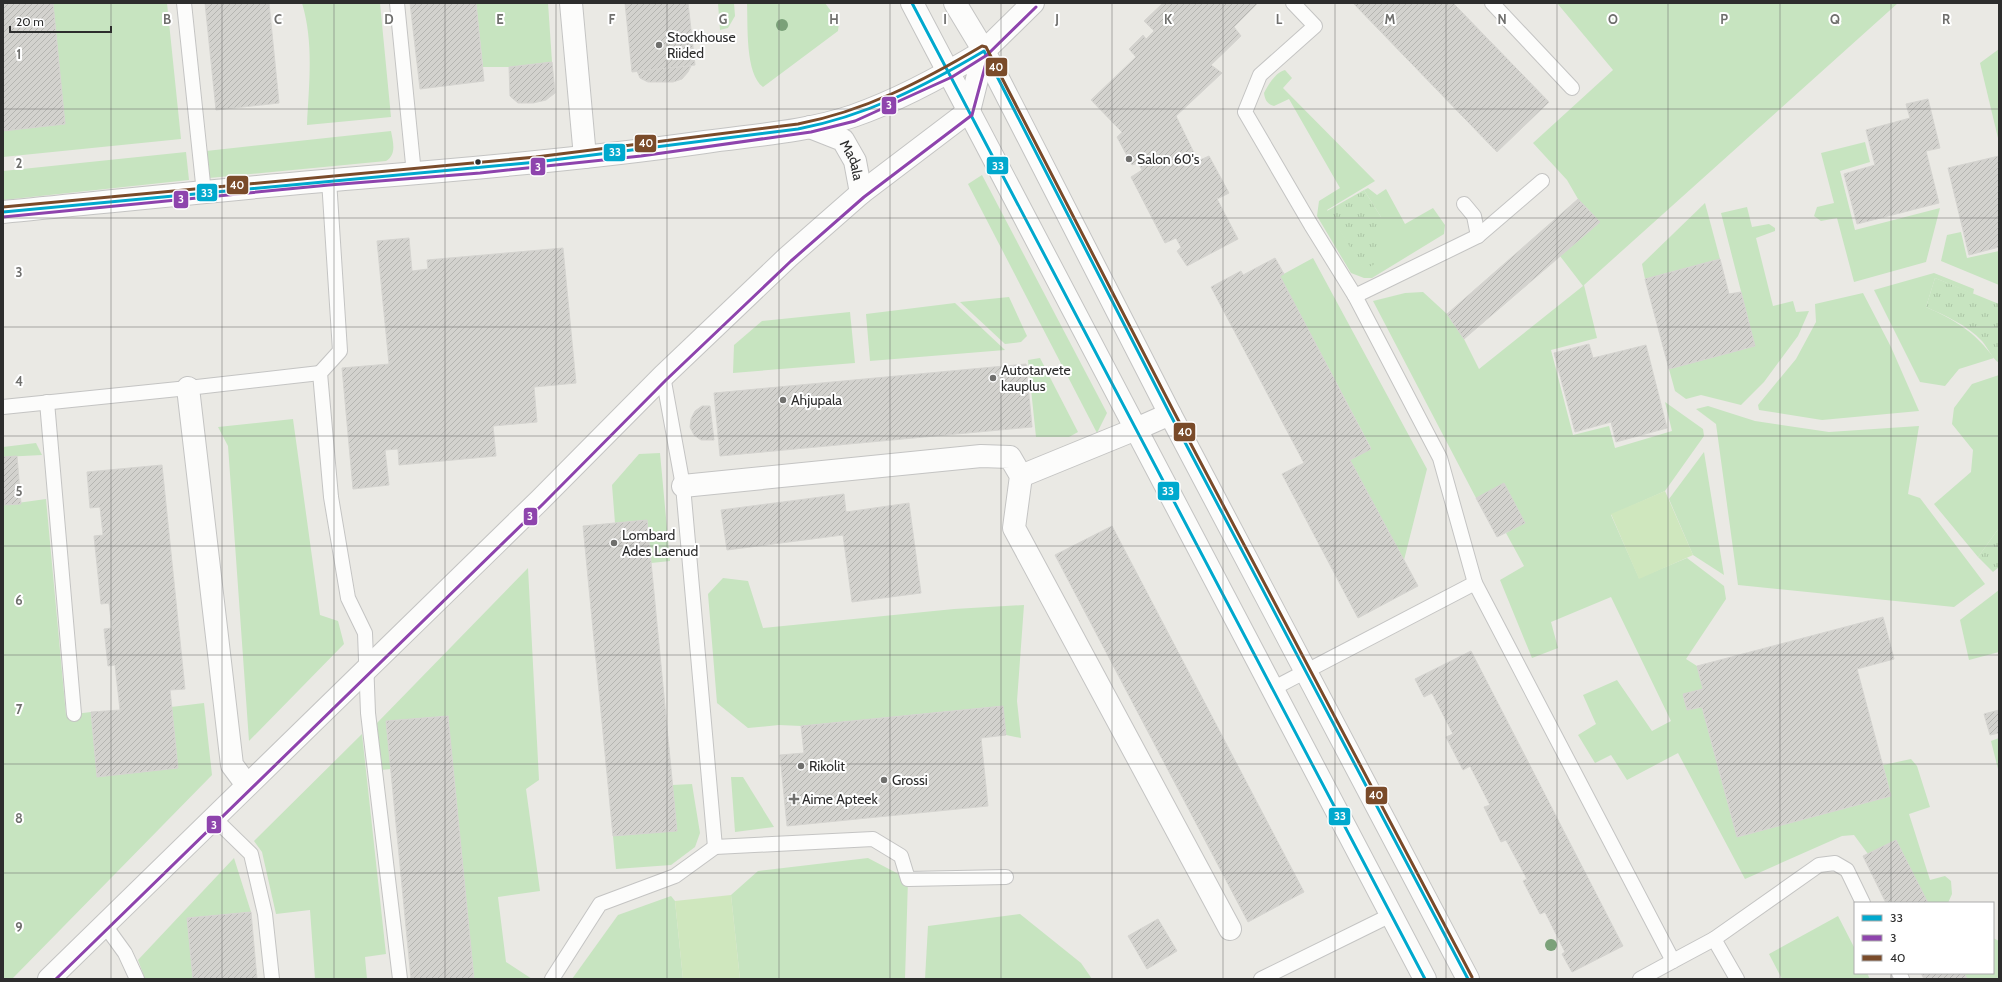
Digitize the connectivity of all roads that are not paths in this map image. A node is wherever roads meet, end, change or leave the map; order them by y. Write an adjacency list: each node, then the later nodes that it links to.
1 (184, 3): 18 (lane)
2 (397, 3): 15 (lane)
3 (571, 3): 14 (street)
4 (912, 3): 10 (street)
5 (955, 3): 9 (street)
6 (1033, 3): 9 (street, Madala)
7 (1293, 3): 23 (lane)
8 (1492, 3): 11 (lane)
9 (984, 51): 10 (street, Madala); 12 (street); 29 (street)
10 (949, 73): 12 (street); 13 (street, Madala)
11 (1572, 88)
12 (969, 111): 19 (street); 30 (street)
13 (810, 127): 14 (street, Madala); 19 (street, Madala)
14 (585, 157): 15 (street, Madala)
15 (414, 174): 16 (street, Madala)
16 (329, 180): 18 (street, Madala); 24 (lane)
17 (1542, 181): 22 (lane)
18 (204, 193): 21 (street, Madala)
19 (861, 193): 25 (street)
20 (1464, 204): 22 (lane)
21 (3, 212)
22 (1478, 236): 23 (lane)
23 (1355, 296): 33 (lane)
24 (320, 373): 26 (lane); 34 (lane)
25 (663, 376): 32 (lane); 34 (street)
26 (188, 388): 27 (lane); 38 (street)
27 (47, 402): 28 (lane); 37 (lane)
28 (3, 407)
29 (1170, 414): 30 (street); 35 (street)
30 (1136, 429): 31 (street); 36 (street)
31 (1021, 476): 32 (street); 45 (street)
32 (683, 486): 40 (lane)
33 (1475, 583): 35 (lane); 47 (lane)
34 (367, 668): 38 (street); 51 (lane)
35 (1305, 672): 36 (lane); 55 (street)
36 (1272, 689): 43 (street)
37 (74, 714)
38 (247, 785): 39 (street)
39 (214, 818): 44 (street); 50 (lane)
40 (715, 847): 41 (lane); 52 (lane)
41 (1006, 877)
42 (1863, 902): 46 (lane)
43 (1391, 915): 53 (lane); 54 (street)
44 (104, 924): 48 (street); 49 (lane)
45 (1230, 929)
46 (1714, 938): 47 (lane); 57 (lane)
47 (1673, 961): 56 (lane)
48 (49, 979)
49 (137, 979)
50 (272, 979)
51 (400, 979)
52 (552, 979)
53 (1262, 979)
54 (1425, 979)
55 (1468, 979)
56 (1640, 979)
57 (1737, 979)

